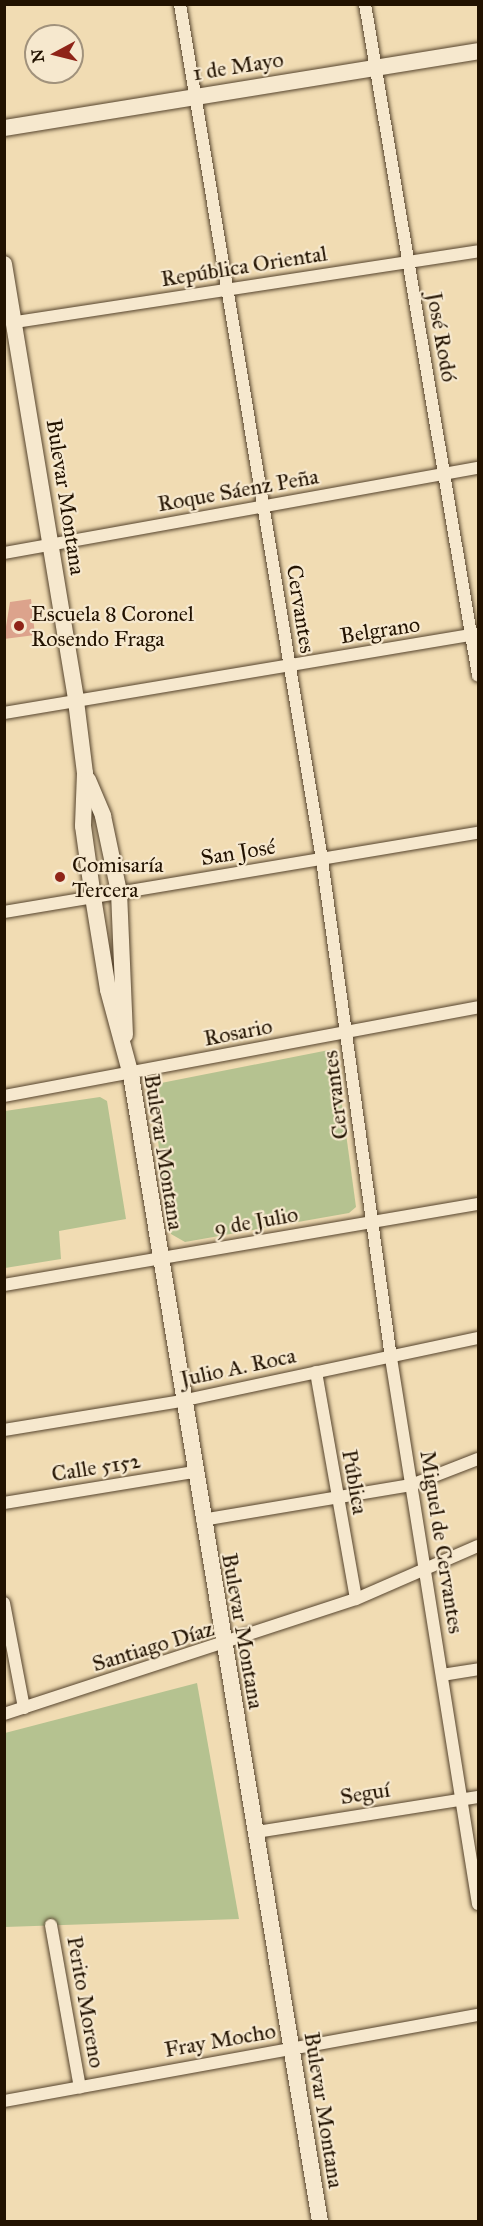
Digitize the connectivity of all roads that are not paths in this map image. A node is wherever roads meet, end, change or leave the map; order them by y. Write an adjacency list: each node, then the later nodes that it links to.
1 (180, 4): 5 (street, Cervantes)
2 (365, 4): 4 (street, José Rodó)
3 (478, 51): 4 (main road, 1 de Mayo)
4 (376, 67): 5 (main road, 1 de Mayo); 8 (street, José Rodó)
5 (195, 96): 6 (main road, 1 de Mayo); 10 (street, Cervantes)
6 (4, 128)
7 (478, 251): 8 (street, República Oriental)
8 (408, 262): 10 (street, República Oriental); 13 (street, José Rodó)
9 (4, 264): 11 (main road, Bulevar Montana)
10 (227, 290): 11 (street, República Oriental); 14 (street, Cervantes)
11 (16, 321): 15 (main road, Bulevar Montana)
12 (478, 468): 13 (street, Roque Sáenz Peña)
13 (444, 474): 14 (street, Roque Sáenz Peña); 17 (street, José Rodó)
14 (263, 507): 15 (street, Roque Sáenz Peña); 18 (street, Cervantes)
15 (51, 544): 16 (street, Roque Sáenz Peña); 20 (main road, Bulevar Montana)
16 (4, 553)
17 (475, 635): 18 (street, Belgrano); 19 (street, José Rodó)
18 (290, 666): 20 (street, Belgrano); 24 (street, Cervantes)
19 (478, 676)
20 (76, 701): 21 (street, Belgrano); 22 (main road, Bulevar Montana)
21 (4, 713)
22 (85, 773): 25 (main road, Bulevar Montana); 26 (main road, Bulevar Montana)
23 (478, 833): 24 (street, San José)
24 (322, 860): 25 (street, San José); 29 (street, Cervantes)
25 (119, 892): 26 (street, San José); 30 (main road, Bulevar Montana)
26 (93, 897): 27 (street, San José); 30 (main road, Bulevar Montana)
27 (4, 912)
28 (478, 1007): 29 (street, Rosario)
29 (348, 1032): 31 (street, Rosario); 34 (street, Cervantes)
30 (124, 1047): 31 (main road, Bulevar Montana)
31 (131, 1075): 32 (street, Rosario); 35 (main road, Bulevar Montana)
32 (4, 1096)
33 (478, 1204): 34 (street, 9 de Julio)
34 (370, 1222): 35 (street, 9 de Julio); 38 (street, Miguel de Cervantes)
35 (158, 1259): 36 (street, 9 de Julio); 40 (main road, Bulevar Montana)
36 (4, 1285)
37 (478, 1338): 38 (street, Julio A. Roca)
38 (391, 1358): 39 (street, Julio A. Roca); 44 (street, Miguel de Cervantes)
39 (316, 1372): 40 (street, Julio A. Roca); 45 (street, Pública)
40 (181, 1401): 41 (street, Julio A. Roca); 43 (main road, Bulevar Montana)
41 (4, 1430)
42 (478, 1459): 44 (street)
43 (194, 1472): 46 (street, Calle 5152); 47 (main road, Bulevar Montana)
44 (411, 1485): 45 (street); 49 (street, Miguel de Cervantes)
45 (336, 1501): 47 (street); 50 (street, Pública)
46 (4, 1503)
47 (202, 1520): 52 (main road, Bulevar Montana)
48 (478, 1546): 49 (street, Santiago Díaz)
49 (425, 1569): 50 (street, Santiago Díaz); 54 (street, Miguel de Cervantes)
50 (357, 1599): 52 (street, Santiago Díaz)
51 (4, 1603): 55 (street)
52 (222, 1646): 55 (street, Santiago Díaz); 59 (main road, Bulevar Montana)
53 (478, 1669): 54 (street)
54 (442, 1675): 58 (street, Miguel de Cervantes)
55 (24, 1708): 56 (street, Santiago Díaz)
56 (4, 1714)
57 (478, 1797): 58 (street, Seguí)
58 (460, 1800): 59 (street, Seguí); 60 (street, Miguel de Cervantes)
59 (257, 1832): 63 (main road, Bulevar Montana)
60 (478, 1904)
61 (51, 1926): 64 (street, Perito Moreno)
62 (478, 2015): 63 (street, Fray Mocho)
63 (292, 2048): 64 (street, Fray Mocho); 66 (main road, Bulevar Montana)
64 (80, 2087): 65 (street, Fray Mocho)
65 (4, 2101)
66 (320, 2222)

